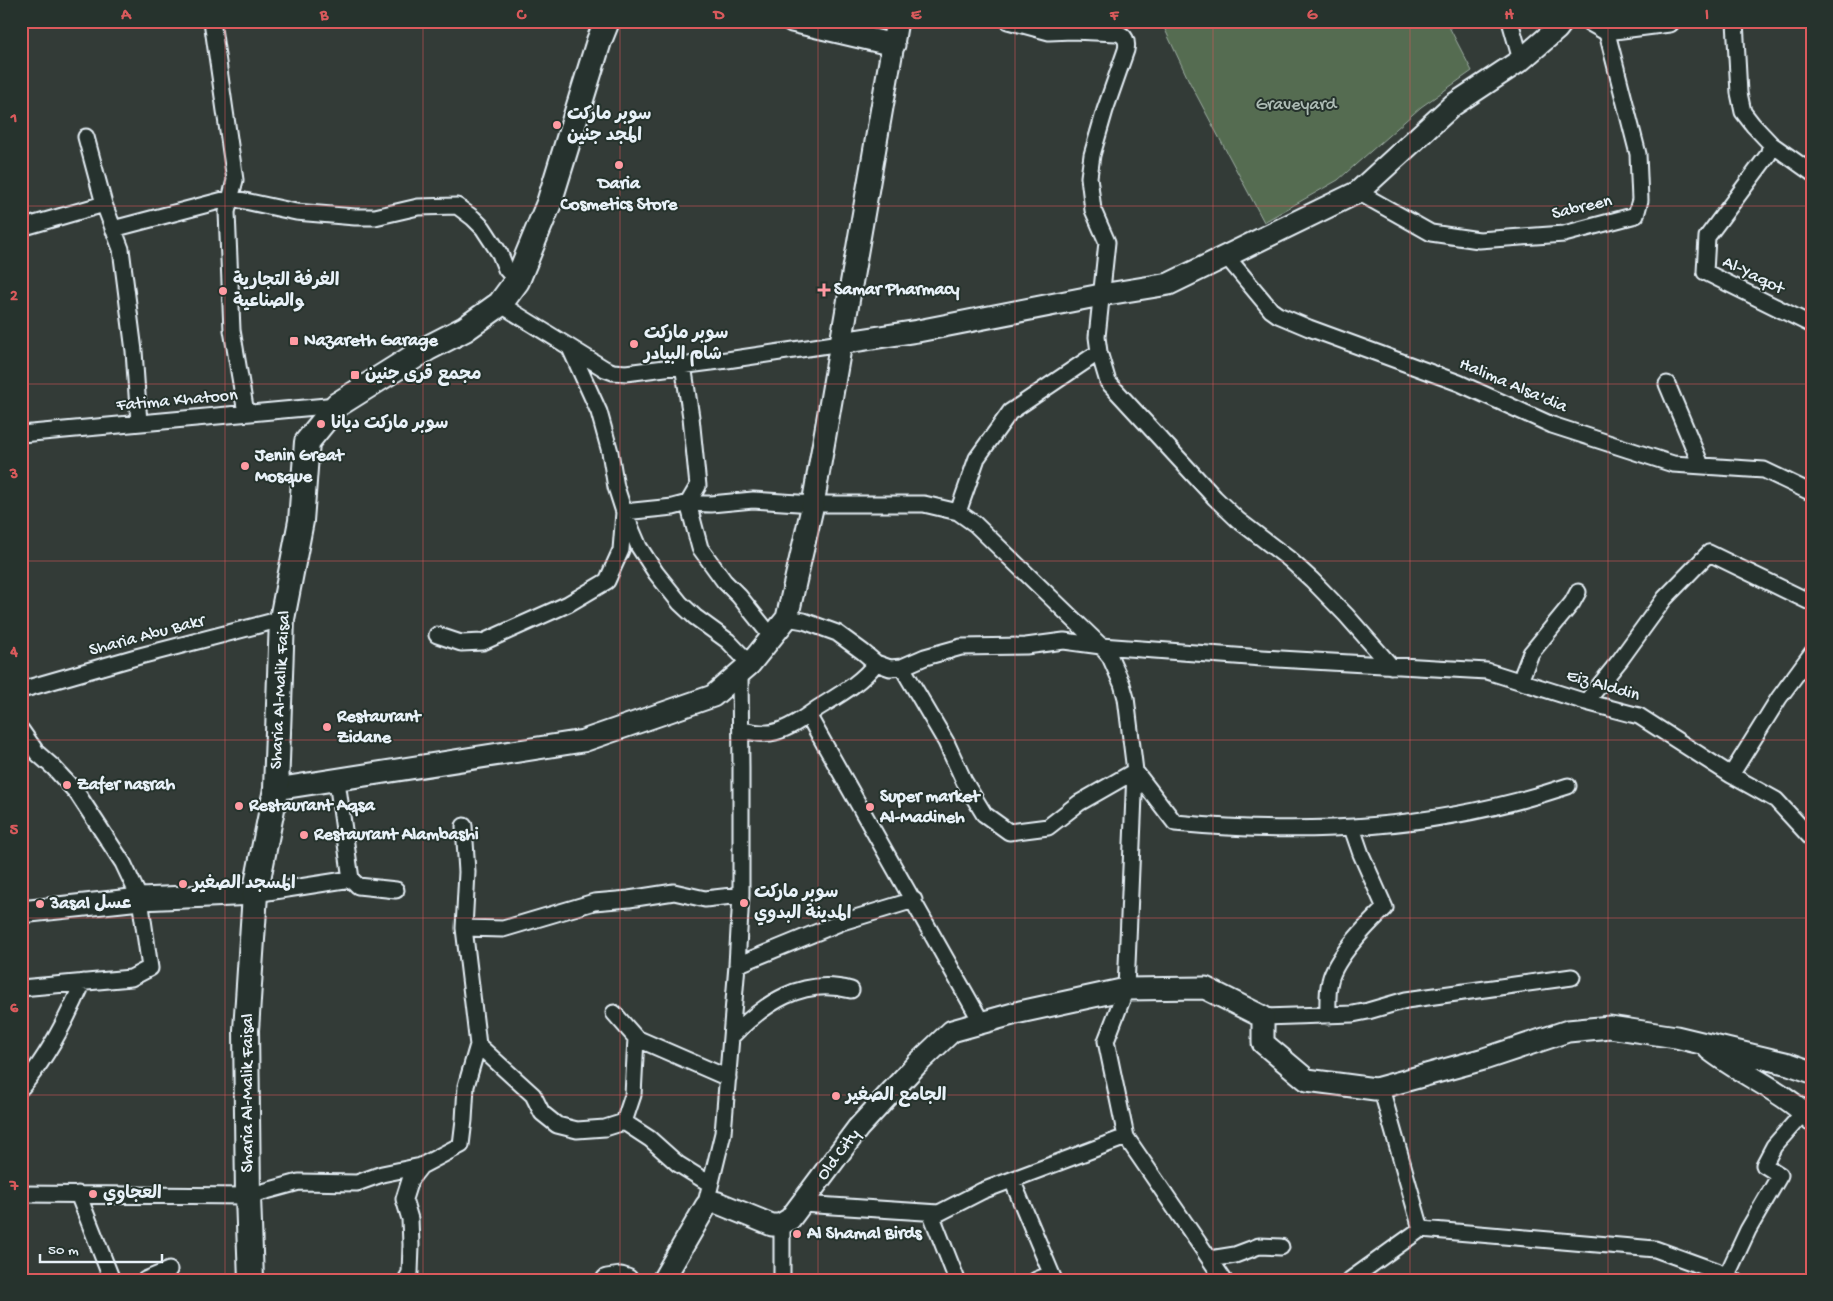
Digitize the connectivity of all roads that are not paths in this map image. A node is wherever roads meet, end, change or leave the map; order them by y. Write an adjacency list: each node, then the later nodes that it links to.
1 (212, 21): 17 (street)
2 (792, 21): 11 (street)
3 (897, 21): 11 (street)
4 (1008, 21): 23 (street)
5 (1510, 21): 12 (street)
6 (1563, 21): 12 (street)
7 (1669, 21): 9 (street)
8 (1735, 21): 14 (street)
9 (1599, 25): 16 (street, Sabreen)
10 (601, 28): 22 (main road, Sharia Al-Malik Faisal)
11 (894, 45): 26 (street)
12 (1521, 60): 16 (street)
13 (86, 137): 18 (street)
14 (1771, 144): 15 (street); 25 (street, Al-Yaqot)
15 (1812, 173)
16 (1358, 192): 21 (street)
17 (231, 198): 20 (street); 22 (street); 32 (street)
18 (104, 204): 19 (street); 20 (street)
19 (21, 228)
20 (113, 229): 33 (street)
21 (1227, 257): 23 (street); 35 (street, Halima Alsa'dia)
22 (517, 281): 24 (main road, Sharia Al-Malik Faisal)
23 (1102, 295): 26 (street); 28 (street)
24 (500, 304): 27 (street); 31 (main road, Sharia Al-Malik Faisal)
25 (1812, 325)
26 (841, 343): 29 (street); 38 (street)
27 (570, 348): 29 (street); 39 (street)
28 (1099, 352): 40 (street); 50 (street)
29 (683, 365): 37 (street)
30 (1667, 384): 35 (street)
31 (337, 405): 32 (street, Fatima Khatoon); 44 (main road, Sharia Al-Malik Faisal)
32 (246, 413): 33 (street, Fatima Khatoon)
33 (139, 423): 34 (street, Fatima Khatoon)
34 (21, 434)
35 (1701, 465): 36 (street, Halima Alsa'dia)
36 (1812, 493)
37 (688, 503): 38 (street); 39 (street); 46 (street)
38 (813, 504): 40 (street); 43 (street)
39 (624, 512): 45 (street); 52 (street)
40 (958, 512): 47 (street)
41 (1578, 592): 53 (street)
42 (1812, 603): 55 (street)
43 (787, 618): 46 (street); 49 (street)
44 (282, 619): 54 (street, Sharia Abu Bakr); 63 (main road, Sharia Al-Malik Faisal)
45 (437, 635)
46 (771, 636): 52 (street)
47 (1101, 646): 50 (street, Eiz Alddin); 51 (street, Eiz Alddin); 59 (street)
48 (1812, 653): 60 (street)
49 (876, 664): 51 (street); 56 (street)
50 (1391, 666): 53 (street, Eiz Alddin)
51 (902, 667): 59 (street)
52 (745, 669): 58 (street); 61 (street)
53 (1520, 681): 55 (street, Eiz Alddin)
54 (21, 690)
55 (1586, 702): 60 (street, Eiz Alddin)
56 (808, 714): 58 (street); 72 (street)
57 (21, 730): 71 (street)
58 (741, 730): 70 (street)
59 (1135, 771): 65 (street); 80 (street)
60 (1731, 775): 66 (street, Eiz Alddin)
61 (338, 781): 63 (street); 67 (street)
62 (1568, 786): 65 (street)
63 (276, 789): 69 (main road, Sharia Al-Malik Faisal)
64 (464, 826): 74 (street)
65 (1352, 828): 82 (street)
66 (1812, 839)
67 (351, 879): 68 (street); 69 (street)
68 (396, 890)
69 (255, 894): 71 (street); 101 (main road, Sharia Al-Malik Faisal)
70 (740, 896): 74 (street); 75 (street)
71 (140, 899): 73 (street); 77 (street)
72 (914, 900): 75 (street); 84 (street)
73 (21, 912)
74 (464, 928): 88 (street)
75 (736, 965): 85 (street)
76 (1572, 977): 82 (street)
77 (83, 982): 78 (street); 91 (street)
78 (21, 988)
79 (850, 990): 85 (street)
80 (1126, 990): 83 (street, Old City); 84 (street, Old City); 95 (street)
81 (614, 1013): 86 (street)
82 (1328, 1016): 83 (street)
83 (1263, 1017): 92 (street)
84 (982, 1022): 102 (street, Old City)
85 (732, 1036): 90 (street)
86 (636, 1038): 90 (street); 94 (street)
87 (1700, 1043): 89 (street); 92 (street); 93 (street)
88 (478, 1046): 94 (street); 96 (street)
89 (1812, 1072)
90 (728, 1078): 98 (street)
91 (21, 1088)
92 (1382, 1088): 106 (street)
93 (1808, 1116): 111 (street)
94 (624, 1122): 98 (street)
95 (1126, 1137): 97 (street); 108 (street)
96 (421, 1166): 101 (street); 116 (street)
97 (1012, 1180): 104 (street); 110 (street)
98 (710, 1184): 103 (street)
99 (21, 1194): 100 (street)
100 (78, 1194): 101 (street); 113 (street)
101 (248, 1196): 115 (main road, Sharia Al-Malik Faisal)
102 (802, 1204): 104 (street); 105 (street, Old City)
103 (705, 1207): 105 (street); 119 (street)
104 (931, 1214): 121 (street)
105 (782, 1224): 120 (street)
106 (1421, 1229): 111 (street); 112 (street)
107 (1281, 1247): 108 (street)
108 (1210, 1259): 123 (street)
109 (169, 1270): 114 (street)
110 (1053, 1277): 122 (street)
111 (1731, 1277)
112 (1355, 1278)
113 (112, 1280)
114 (145, 1280)
115 (251, 1280)
116 (406, 1280)
117 (607, 1280): 118 (street)
118 (626, 1280)
119 (663, 1280)
120 (782, 1280)
121 (957, 1280)
122 (1036, 1280)
123 (1224, 1280)

